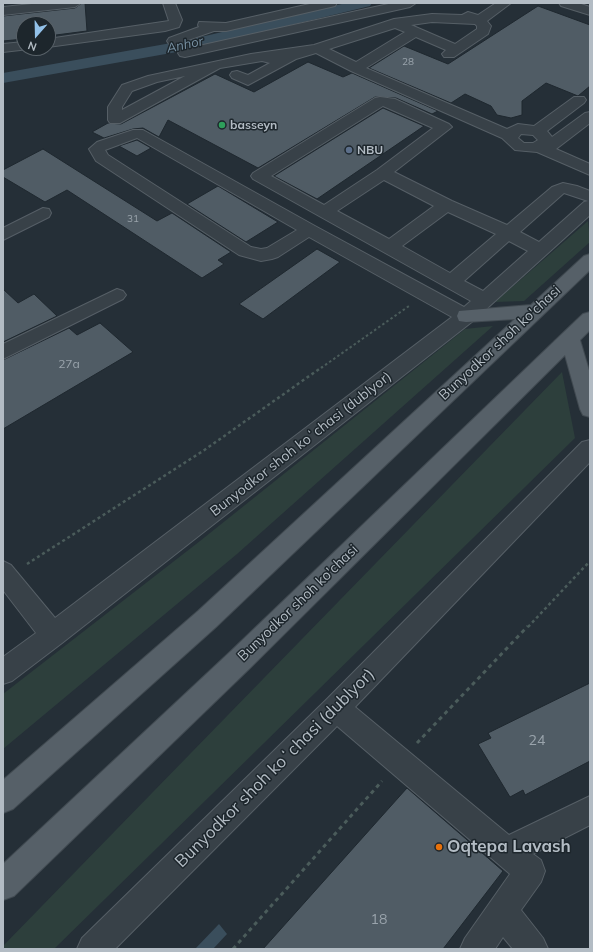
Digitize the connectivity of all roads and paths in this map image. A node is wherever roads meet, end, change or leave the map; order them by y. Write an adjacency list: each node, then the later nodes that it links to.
1 (75, 3): 10 (street)
2 (169, 3): 16 (street)
3 (331, 3): 17 (street)
4 (383, 3): 18 (street)
5 (410, 3): 11 (street)
6 (565, 3): 9 (street)
7 (500, 4): 13 (street)
8 (440, 6): 12 (street)
9 (590, 11)
10 (3, 12)
11 (366, 13): 14 (street); 18 (street)
12 (462, 16): 13 (street); 14 (street)
13 (479, 20): 15 (street)
14 (395, 24): 15 (street); 21 (street)
15 (415, 32): 26 (street)
16 (56, 41)
17 (174, 41)
18 (232, 42): 22 (street); 23 (street)
19 (16, 47): 20 (street)
20 (3, 48)
21 (318, 48): 23 (street); 23 (street); 26 (street)
22 (185, 53)
23 (259, 63): 25 (street); 28 (street)
24 (306, 63): 28 (street)
25 (216, 65): 29 (street); 29 (street)
26 (356, 68): 34 (street)
27 (134, 70): 29 (street)
28 (283, 76): 30 (street)
29 (153, 79)
30 (264, 86)
31 (580, 100): 33 (street)
32 (590, 116): 35 (street)
33 (537, 131): 34 (street); 35 (street)
34 (510, 136): 35 (street)
35 (542, 149): 36 (street)
36 (590, 170)
37 (383, 172): 39 (street); 41 (street); 41 (street)
38 (590, 197): 44 (street)
39 (446, 205): 44 (street); 46 (street)
40 (590, 206): 47 (street, Bunyodkor shoh koʻchasi (dublyor))
41 (326, 211): 46 (street)
42 (43, 214): 45 (street)
43 (309, 230): 43 (street); 51 (street)
44 (508, 233): 47 (street); 49 (street)
45 (3, 235)
46 (390, 247): 49 (street)
47 (540, 250): 52 (street, Bunyodkor shoh koʻchasi (dublyor))
48 (590, 260): 53 (main road, Bunyodkor shoh ko'chasi)
49 (452, 282): 52 (street)
50 (117, 295): 57 (street)
51 (426, 295): 54 (street); 60 (path)
52 (484, 300): 54 (street, Bunyodkor shoh koʻchasi (dublyor))
53 (534, 312): 54 (main road); 64 (main road, Bunyodkor shoh ko'chasi)
54 (466, 316): 61 (street, Bunyodkor shoh koʻchasi (dublyor))
55 (590, 319): 56 (main road, Bunyodkor shoh ko'chasi)
56 (570, 338): 58 (main road); 67 (main road, Bunyodkor shoh ko'chasi)
57 (3, 352)
58 (590, 409)
59 (590, 448): 63 (street, Bunyodkor shoh koʻchasi (dublyor))
60 (5, 574): 61 (street)
61 (53, 635): 62 (street, Bunyodkor shoh koʻchasi (dublyor))
62 (3, 672)
63 (336, 708): 66 (street); 69 (street, Bunyodkor shoh koʻchasi (dublyor))
64 (3, 799)
65 (590, 810): 66 (street)
66 (506, 852): 68 (street)
67 (3, 885)
68 (503, 911): 70 (street); 71 (street)
69 (93, 949)
70 (476, 949)
71 (532, 949)

